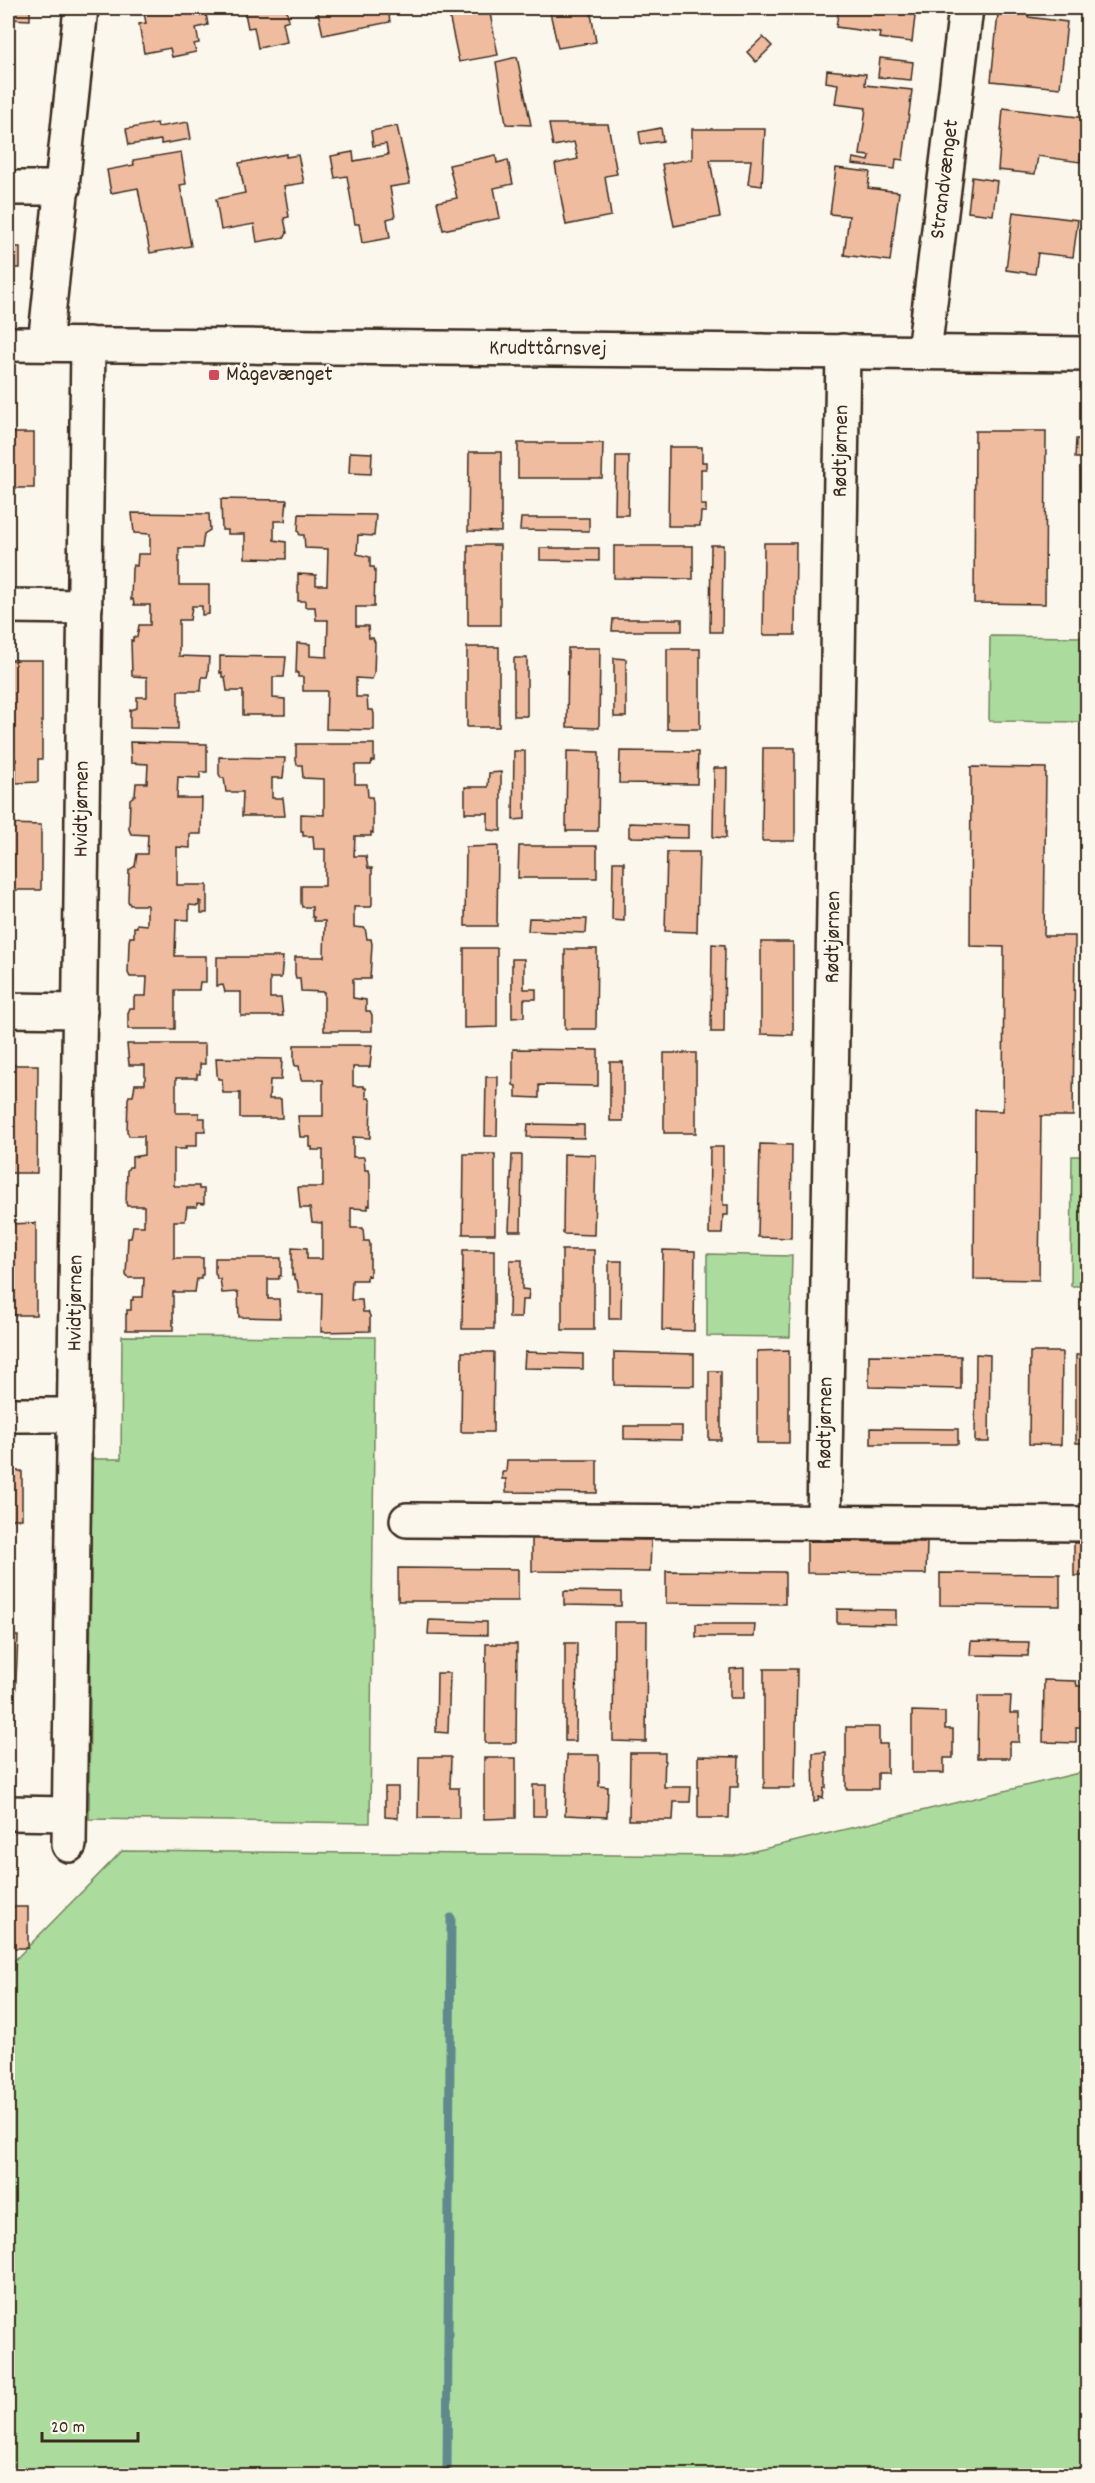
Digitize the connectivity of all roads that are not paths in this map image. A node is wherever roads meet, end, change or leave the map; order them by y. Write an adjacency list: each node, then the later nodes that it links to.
1 (81, 8): 4 (street)
2 (966, 8): 9 (street, Strandvænget)
3 (8, 188): 4 (street)
4 (63, 188): 6 (street)
5 (8, 344): 6 (street, Krudttårnsvej)
6 (45, 344): 7 (street, Krudttårnsvej)
7 (88, 344): 8 (street, Krudttårnsvej); 12 (street, Hvidtjørnen)
8 (843, 351): 9 (street, Krudttårnsvej); 18 (street, Rødtjørnen)
9 (924, 352): 10 (street, Krudttårnsvej)
10 (1088, 354)
11 (8, 606): 12 (street)
12 (84, 607): 14 (street, Hvidtjørnen)
13 (8, 1010): 14 (street)
14 (80, 1011): 16 (street, Hvidtjørnen)
15 (8, 1415): 16 (street)
16 (74, 1415): 20 (street, Hvidtjørnen)
17 (407, 1520): 18 (street)
18 (824, 1523): 19 (street)
19 (1088, 1524)
20 (8, 1813)

